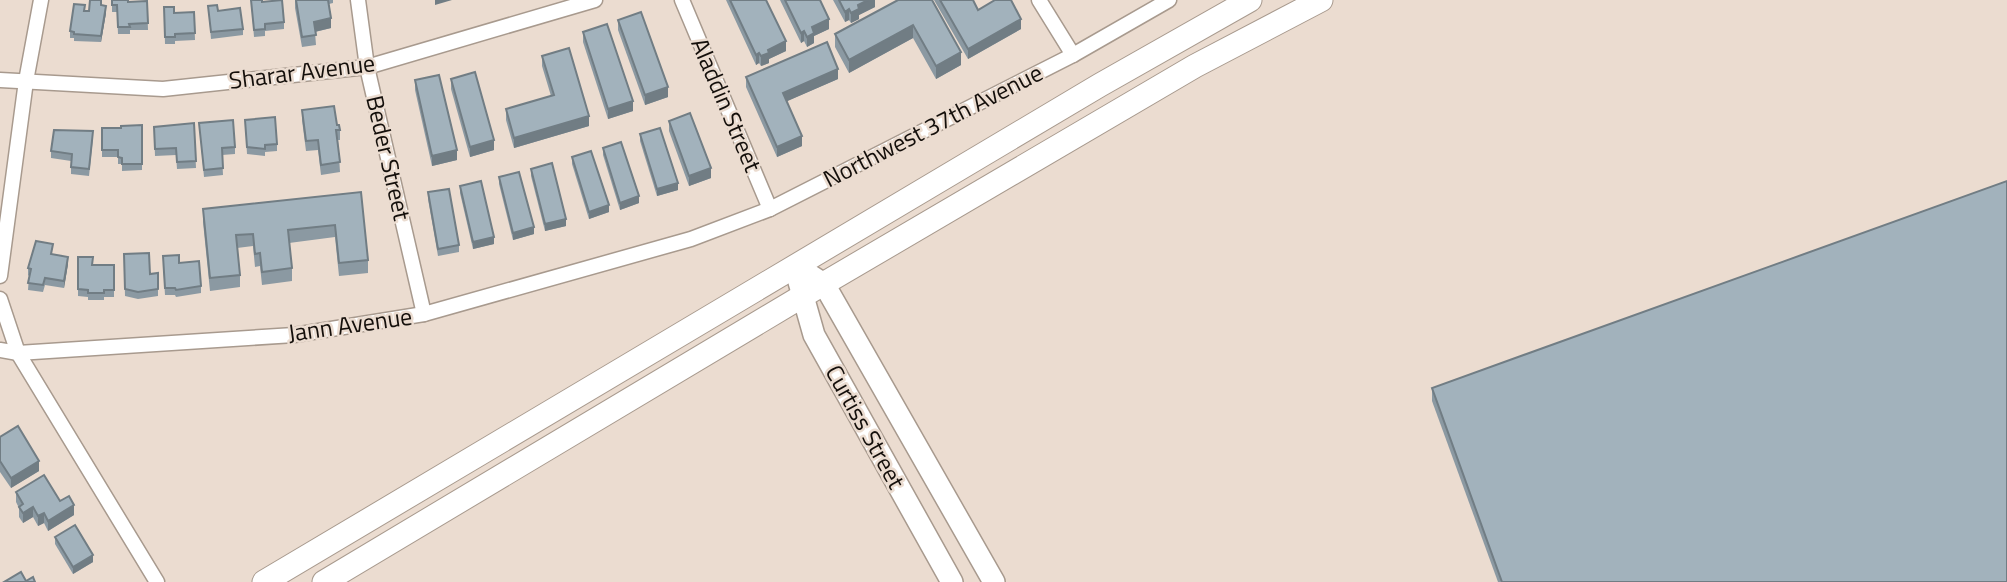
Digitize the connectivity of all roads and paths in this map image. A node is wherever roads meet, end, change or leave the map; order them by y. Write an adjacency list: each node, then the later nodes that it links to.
1 (41, 0): 12 (street)
2 (358, 0): 10 (street, Beder Street)
3 (595, 0): 10 (street, Sharar Avenue)
4 (682, 0): 13 (street, Aladdin Street)
5 (1039, 0): 9 (street)
6 (1169, 0): 9 (street, Northwest 37th Avenue)
7 (1251, 0): 15 (main road)
8 (1321, 0): 17 (main road)
9 (1073, 55): 13 (street, Northwest 37th Avenue)
10 (367, 67): 12 (street, Sharar Avenue); 20 (street, Beder Street)
11 (0, 80): 12 (street, Sharar Avenue)
12 (26, 81): 16 (street)
13 (770, 209): 14 (street, Northwest 37th Avenue)
14 (691, 239): 20 (street, Jann Avenue)
15 (796, 266): 17 (street); 18 (street, Curtiss Street); 24 (main road)
16 (0, 276)
17 (824, 284): 18 (main road); 27 (street, Curtiss Street)
18 (802, 297): 25 (main road); 26 (street, Curtiss Street)
19 (0, 299): 22 (street)
20 (424, 314): 22 (street, Jann Avenue)
21 (0, 350): 22 (street, Jann Avenue)
22 (18, 353): 23 (street)
23 (157, 582)
24 (264, 582)
25 (324, 582)
26 (952, 582)
27 (995, 582)

